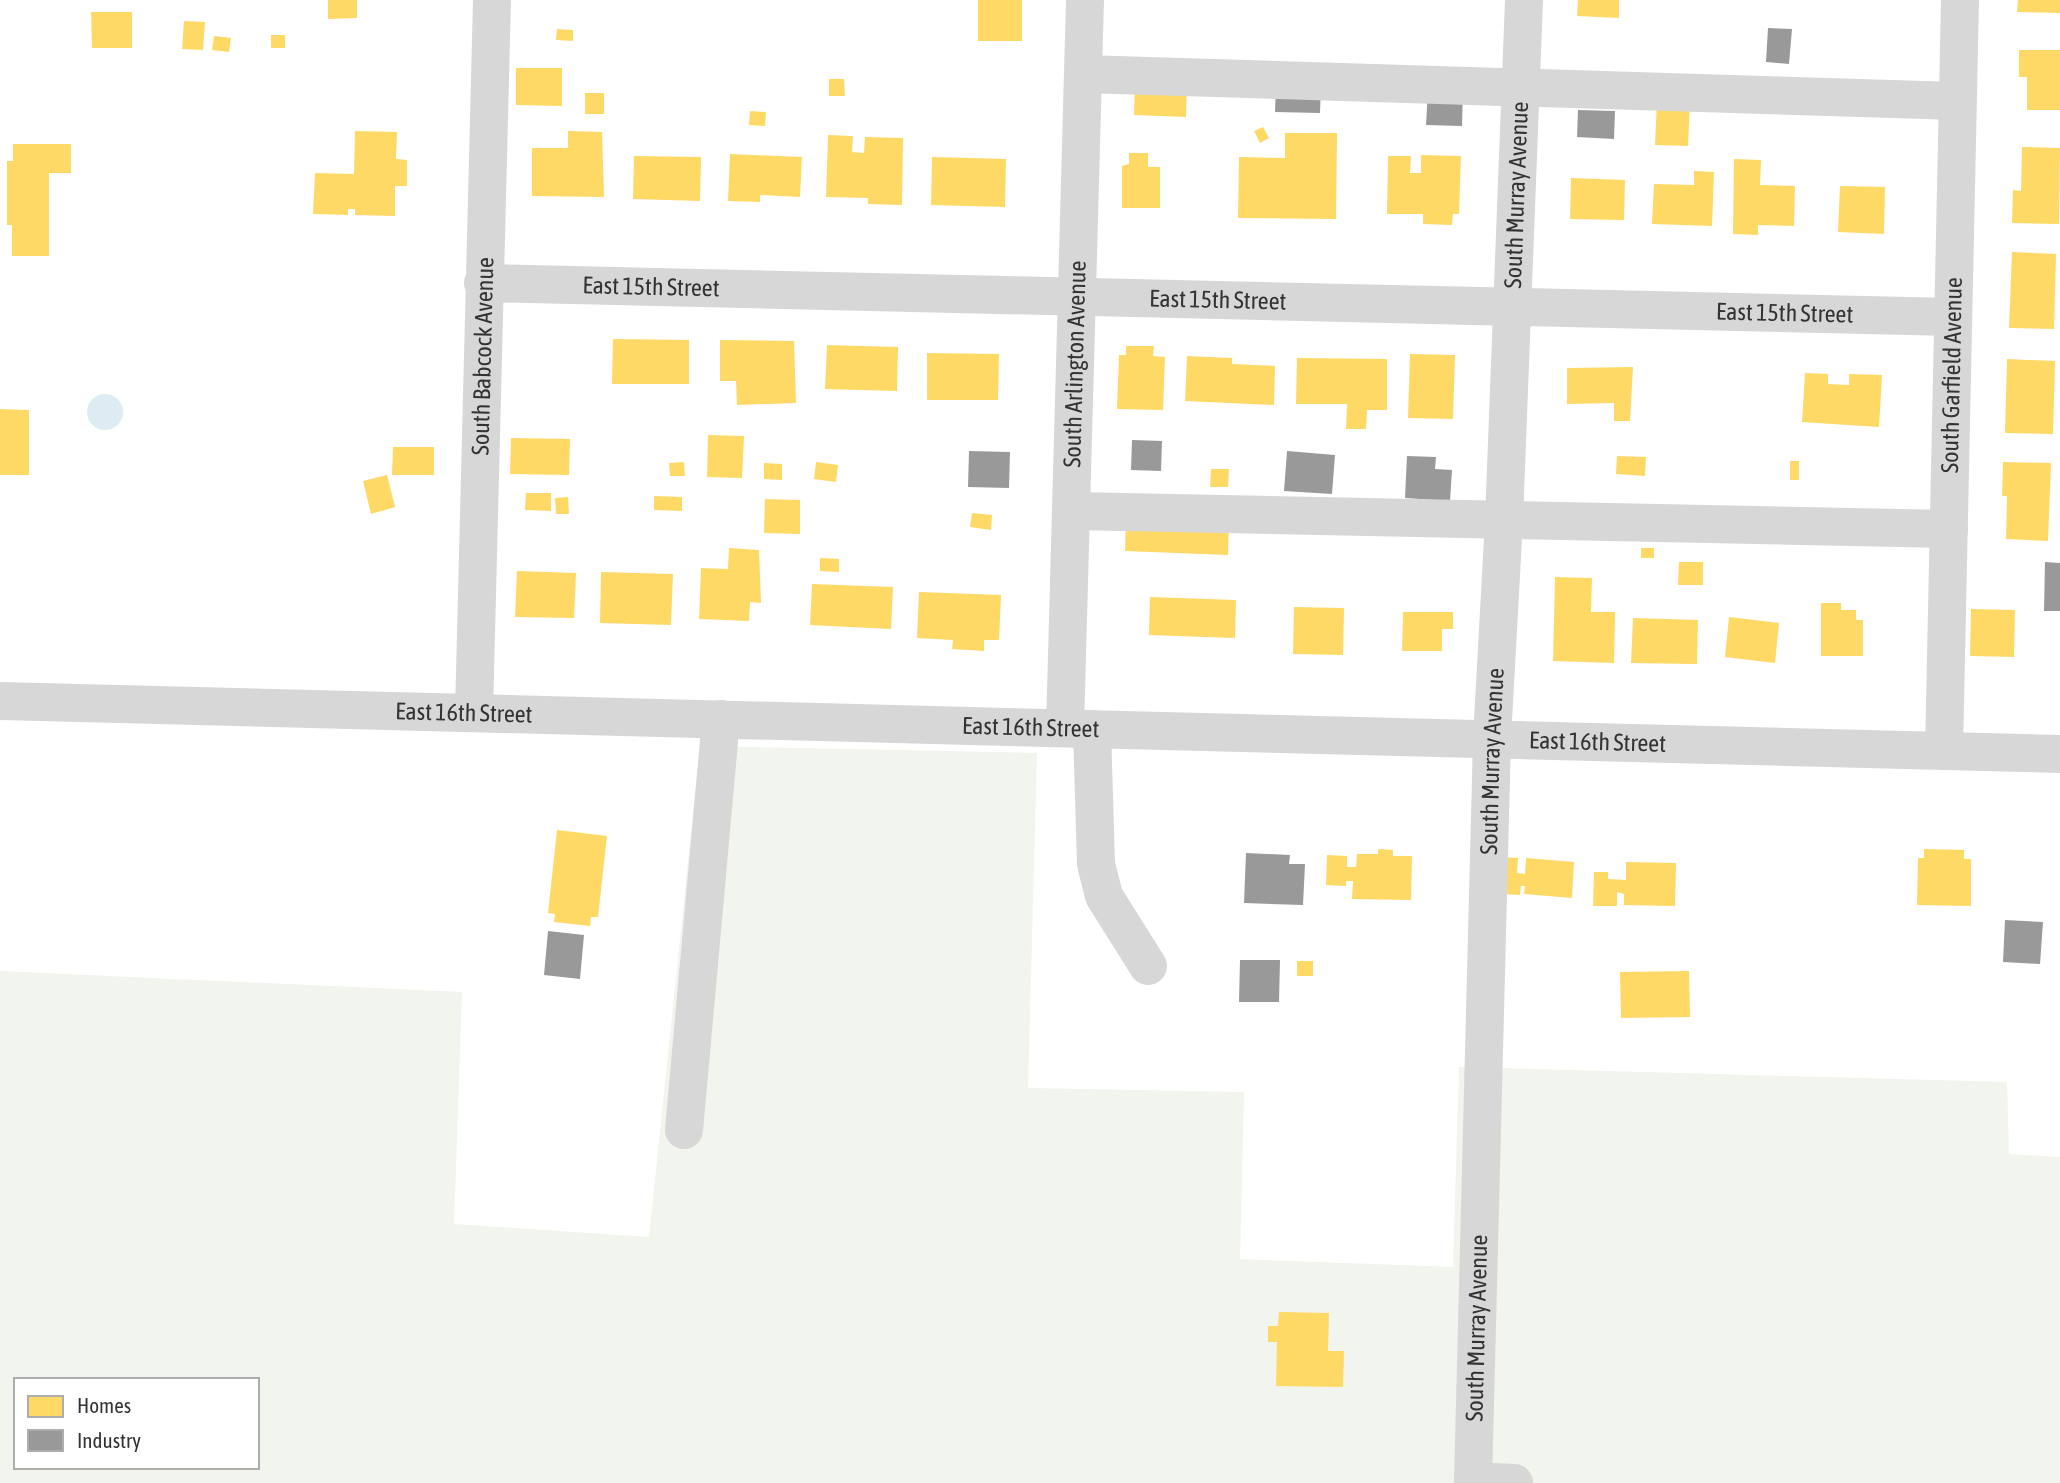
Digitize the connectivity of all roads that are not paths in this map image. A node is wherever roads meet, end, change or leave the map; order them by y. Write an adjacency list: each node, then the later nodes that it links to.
1 (492, 0): 8 (street, South Babcock Avenue)
2 (1085, 0): 5 (street, South Arlington Avenue)
3 (1524, 0): 6 (street, South Murray Avenue)
4 (1960, 0): 7 (street, South Garfield Avenue)
5 (1084, 74): 6 (street); 9 (street, South Arlington Avenue)
6 (1521, 89): 7 (street); 10 (street, South Murray Avenue)
7 (1957, 101): 11 (street, South Garfield Avenue)
8 (483, 282): 9 (street, East 15th Street); 16 (street, South Babcock Avenue)
9 (1078, 295): 10 (street, East 15th Street); 12 (street, South Arlington Avenue)
10 (1511, 309): 11 (street, East 15th Street); 13 (street, South Murray Avenue)
11 (1953, 317): 14 (street, South Garfield Avenue)
12 (1073, 511): 13 (street); 18 (street, South Arlington Avenue)
13 (1504, 520): 14 (street); 19 (street, South Murray Avenue)
14 (1948, 529): 20 (street, South Garfield Avenue)
15 (0, 701): 16 (street, East 16th Street)
16 (474, 713): 17 (street, East 16th Street)
17 (721, 719): 18 (street, East 16th Street); 23 (street)
18 (1078, 728): 19 (street, East 16th Street); 22 (street, South Arlington Avenue)
19 (1492, 739): 20 (street, East 16th Street); 24 (street, South Murray Avenue)
20 (1944, 751): 21 (street, East 16th Street)
21 (2060, 754)
22 (1148, 966)
23 (684, 1130)
24 (1514, 1483)

